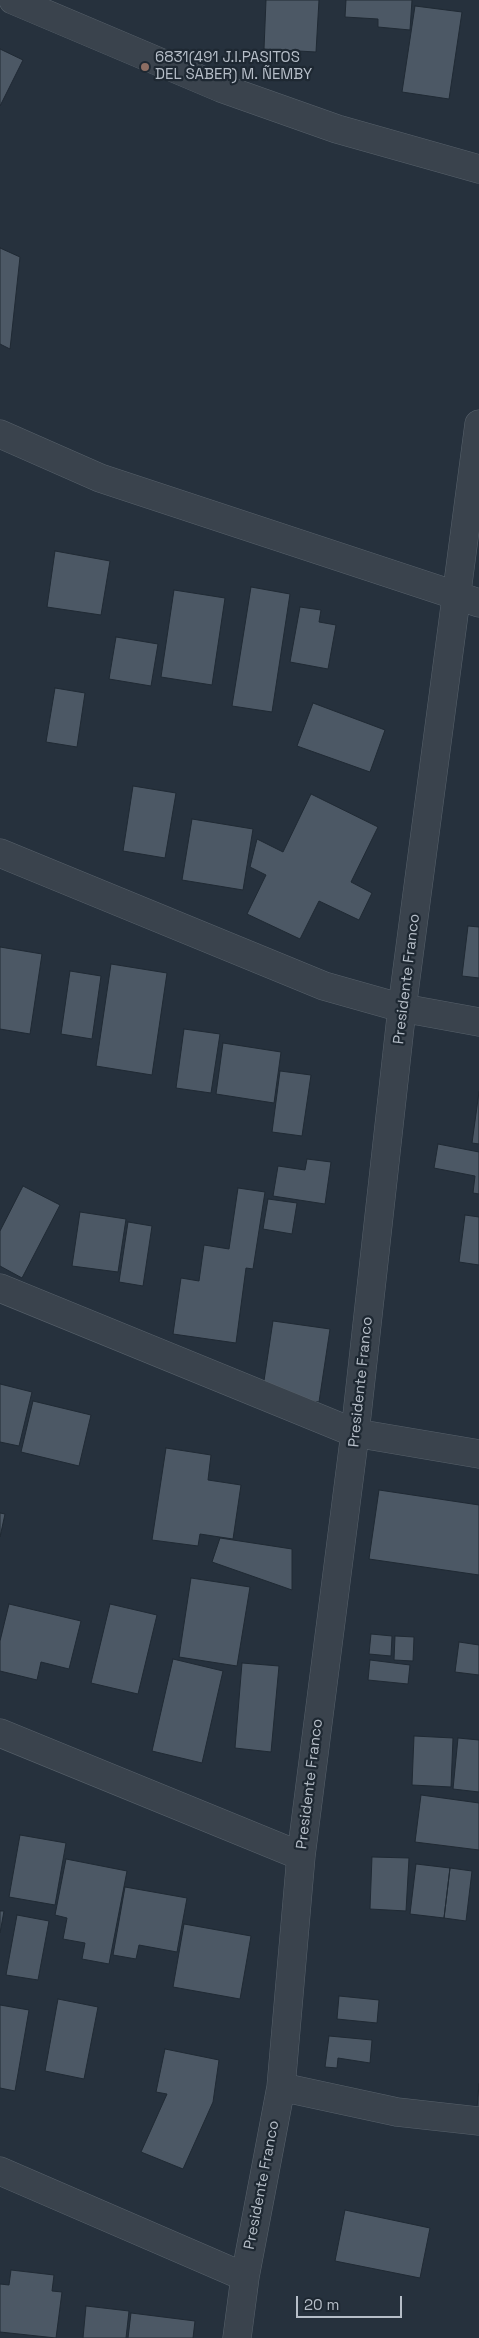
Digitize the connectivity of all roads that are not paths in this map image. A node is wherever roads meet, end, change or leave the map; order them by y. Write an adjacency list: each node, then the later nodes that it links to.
1 (13, 0): 2 (street)
2 (479, 170)
3 (479, 424): 5 (street, Presidente Franco)
4 (0, 434): 5 (street)
5 (468, 600): 7 (street, Presidente Franco)
6 (0, 853): 7 (street)
7 (402, 1008): 8 (street); 10 (street, Presidente Franco)
8 (479, 1022)
9 (0, 1288): 10 (street)
10 (355, 1433): 11 (street); 13 (street, Presidente Franco)
11 (479, 1454)
12 (0, 1733): 13 (street)
13 (301, 1856): 14 (street, Presidente Franco)
14 (281, 2087): 15 (street); 17 (street, Presidente Franco)
15 (479, 2121)
16 (0, 2171): 17 (street)
17 (245, 2278): 18 (street, Presidente Franco)
18 (237, 2338)

